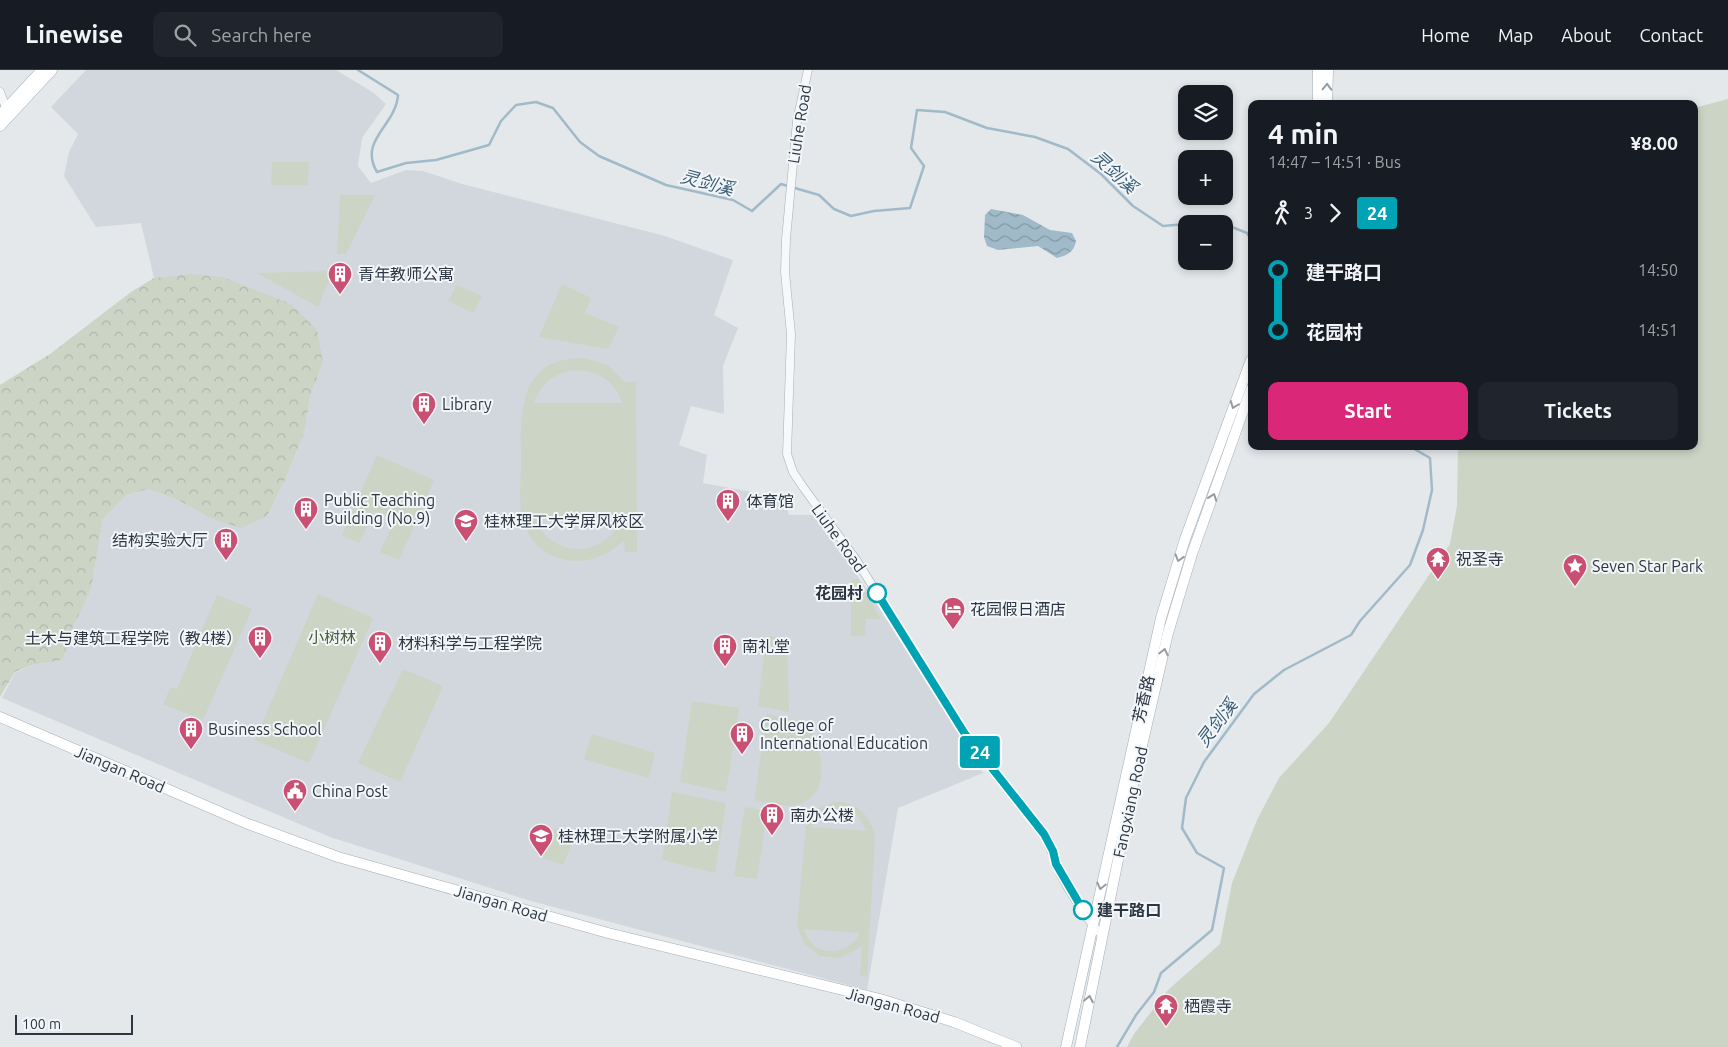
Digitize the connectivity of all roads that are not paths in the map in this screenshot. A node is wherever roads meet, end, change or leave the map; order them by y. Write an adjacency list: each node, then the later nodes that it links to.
1 (42, 70): 9 (main road)
2 (52, 70): 9 (main road)
3 (808, 70): 14 (street, Liuhe Road)
4 (1318, 70): 7 (main road)
5 (1328, 70): 8 (main road, one-way to 5)
6 (0, 92): 9 (street)
7 (1318, 100)
8 (1327, 100)
9 (5, 114): 10 (main road)
10 (0, 126)
11 (1248, 368): 14 (main road, 芳香路, one-way to 14)
12 (1248, 397): 15 (main road, Fangxiang Road, one-way to 12)
13 (0, 717): 16 (main road, Jiangan Road)
14 (1092, 925): 15 (street, Liuhe Road); 17 (main road, 芳香路)
15 (1102, 935): 18 (main road, Fangxiang Road, one-way to 15)
16 (1016, 1047)
17 (1066, 1047)
18 (1080, 1047)

